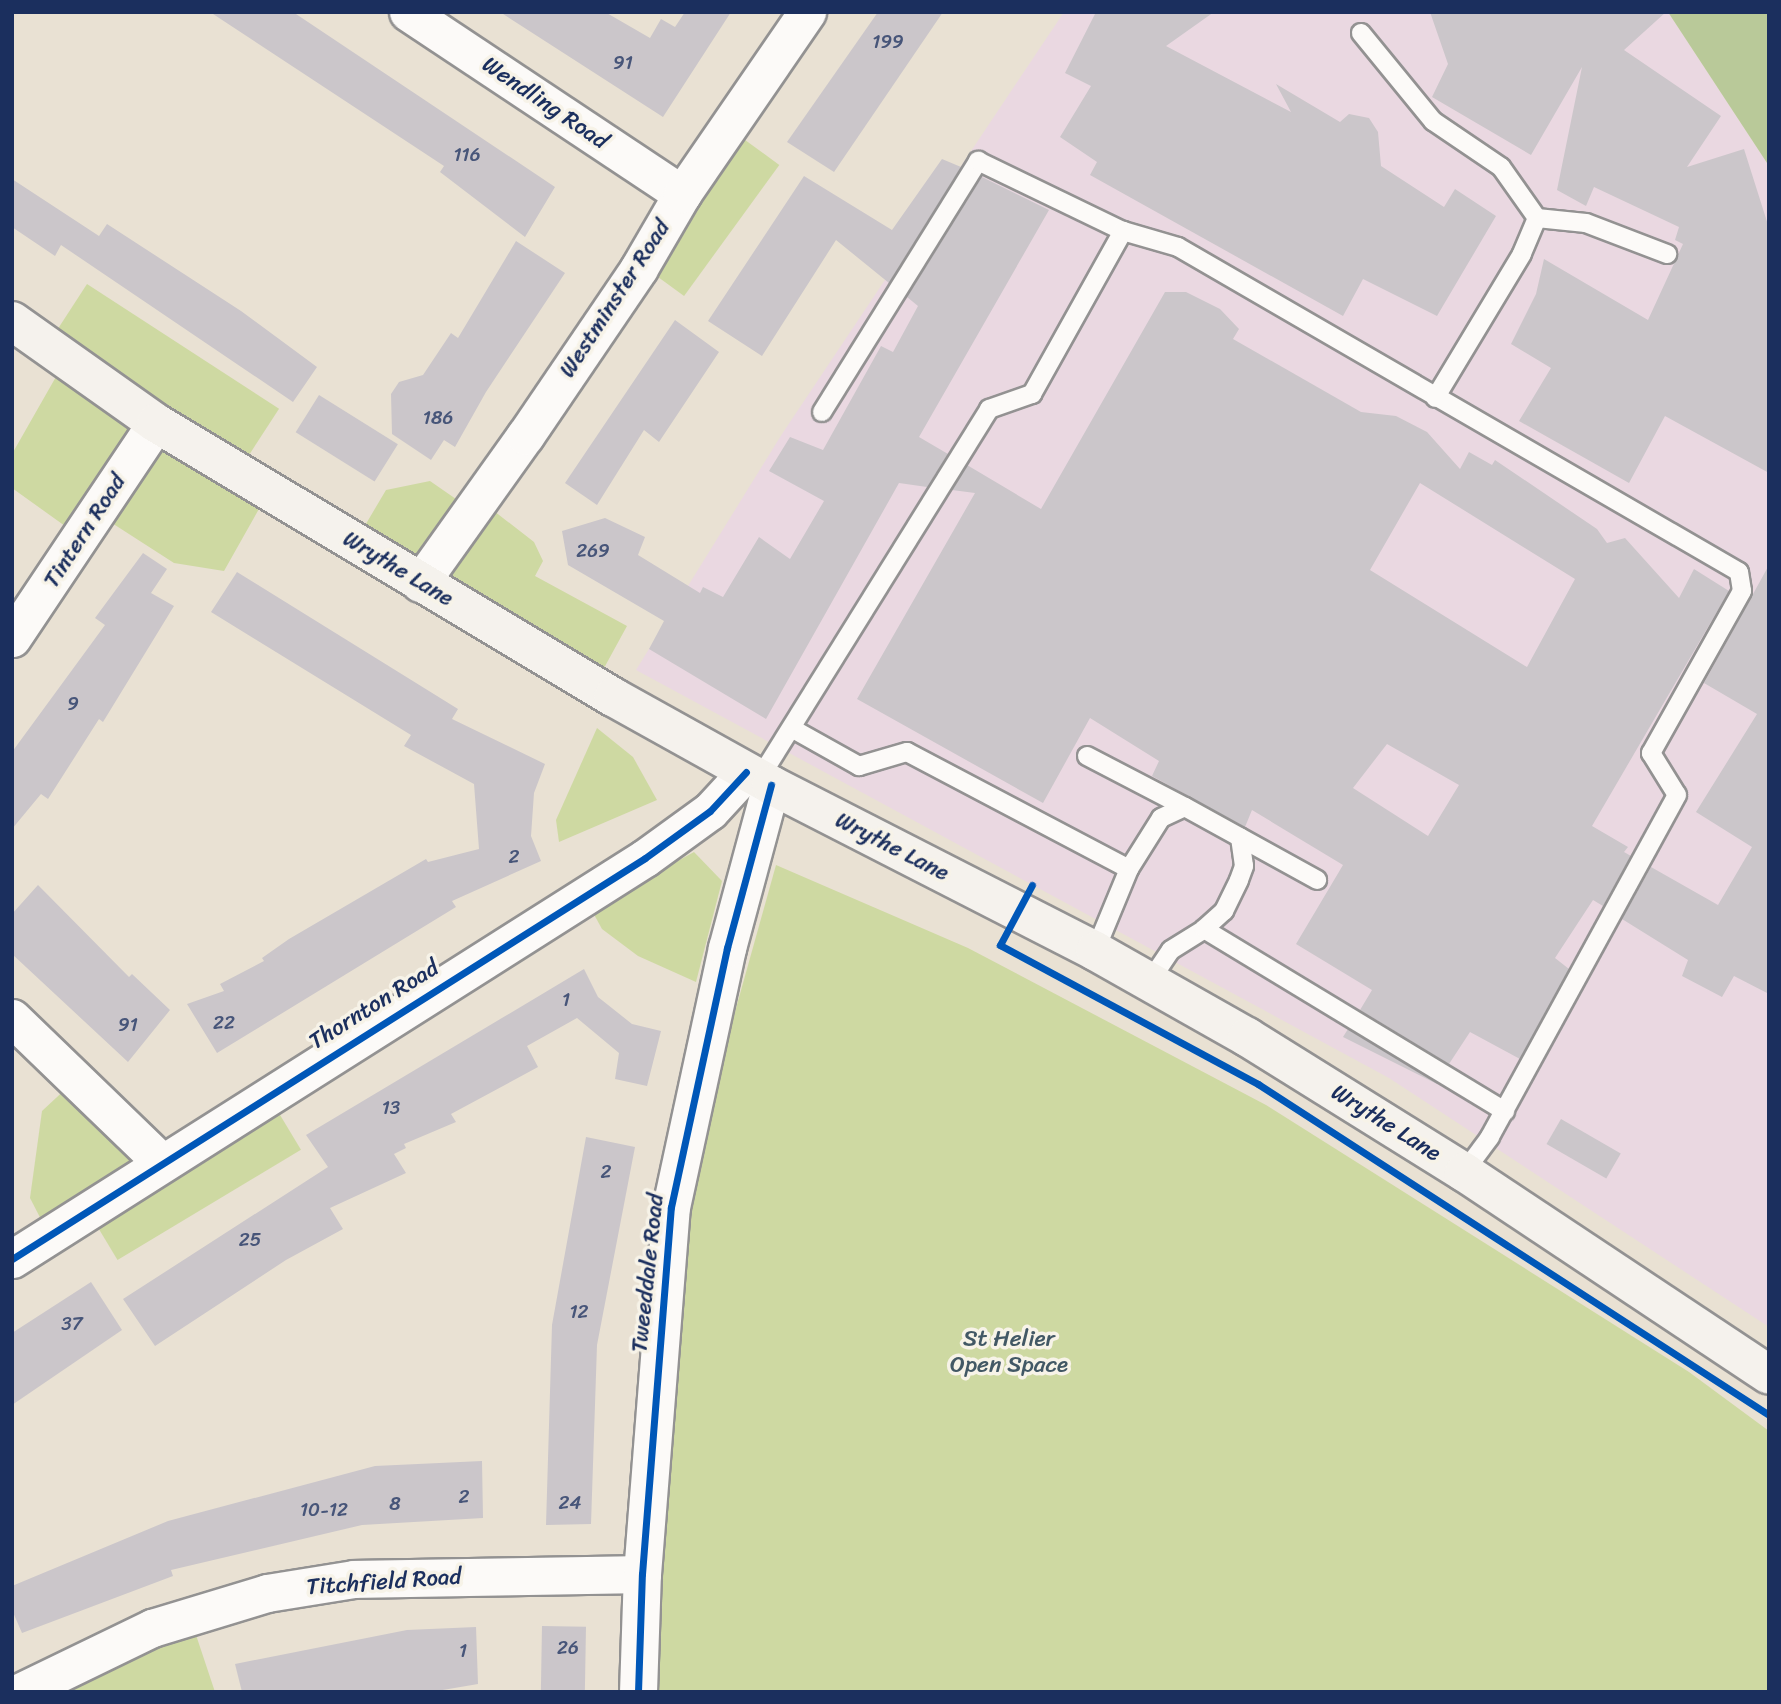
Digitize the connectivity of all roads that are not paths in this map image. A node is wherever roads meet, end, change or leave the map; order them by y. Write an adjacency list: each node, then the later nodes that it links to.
1 (408, 12): 4 (street, Wendling Road)
2 (807, 12): 4 (street, Westminster Road)
3 (1361, 33): 5 (lane)
4 (682, 194): 12 (street, Westminster Road)
5 (1537, 218): 7 (lane); 9 (lane)
6 (1123, 231): 9 (lane); 10 (lane); 14 (lane)
7 (1667, 254)
8 (12, 321): 11 (main road, Wrythe Lane)
9 (1435, 398): 25 (lane)
10 (822, 412)
11 (156, 423): 12 (main road, Wrythe Lane); 13 (street, Tintern Road)
12 (420, 583): 16 (main road, Wrythe Lane)
13 (12, 638)
14 (793, 729): 16 (lane); 19 (lane)
15 (1087, 756): 17 (lane)
16 (759, 779): 22 (main road, Wrythe Lane); 26 (street, Thornton Road); 30 (street, Tweeddale Road)
17 (1185, 807): 18 (lane); 19 (lane)
18 (1240, 838): 20 (lane); 21 (lane)
19 (1129, 869): 22 (lane)
20 (1317, 880)
21 (1204, 929): 23 (lane); 25 (lane)
22 (1095, 951): 23 (main road, Wrythe Lane)
23 (1150, 981): 27 (main road, Wrythe Lane)
24 (12, 1018): 26 (street)
25 (1505, 1111): 27 (lane)
26 (161, 1162): 28 (street, Thornton Road)
27 (1464, 1172): 29 (main road, Wrythe Lane)
28 (12, 1259)
29 (1769, 1375)
30 (642, 1574): 31 (street, Titchfield Road); 32 (street, Tweeddale Road)
31 (20, 1692)
32 (638, 1692)

